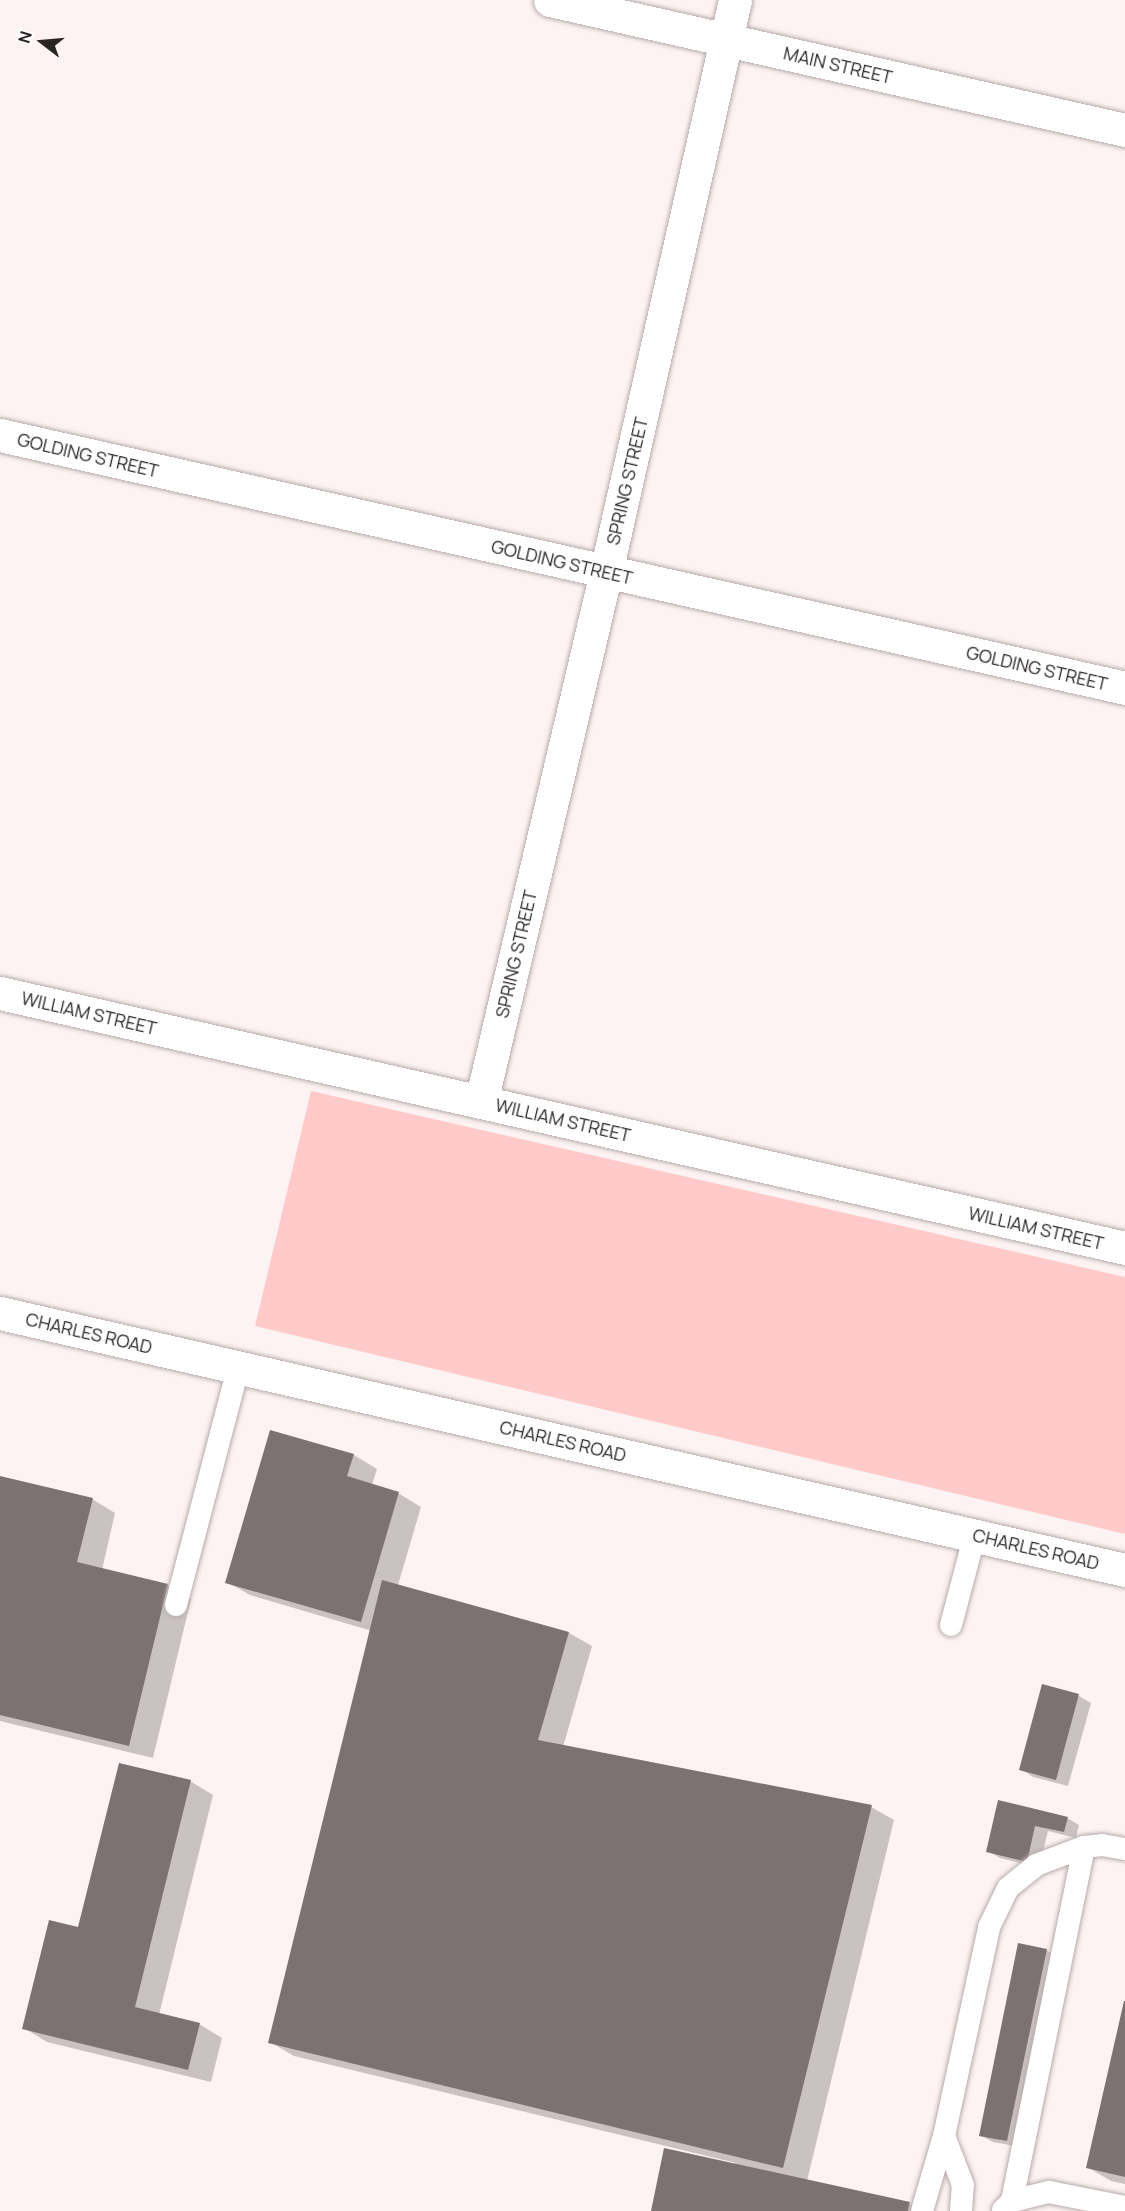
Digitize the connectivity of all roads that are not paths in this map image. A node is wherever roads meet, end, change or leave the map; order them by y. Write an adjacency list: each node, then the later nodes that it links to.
1 (550, 0): 3 (street, MAIN STREET)
2 (735, 0): 3 (street, SPRING STREET)
3 (727, 40): 4 (street, MAIN STREET); 6 (street, SPRING STREET)
4 (1125, 130)
5 (0, 435): 6 (street, GOLDING STREET)
6 (606, 572): 7 (street, GOLDING STREET); 9 (street, SPRING STREET)
7 (1125, 688)
8 (0, 993): 9 (street, WILLIAM STREET)
9 (481, 1102): 10 (street, WILLIAM STREET)
10 (1125, 1248)
11 (0, 1313): 12 (street, CHARLES ROAD)
12 (238, 1368): 13 (street, CHARLES ROAD); 15 (lane)
13 (975, 1534): 14 (street, CHARLES ROAD); 16 (lane)
14 (1125, 1570)
15 (176, 1605)
16 (951, 1625)
17 (1084, 1846): 18 (lane); 19 (lane); 20 (lane)
18 (1125, 1848)
19 (944, 2136): 22 (lane); 23 (lane)
20 (1007, 2206): 21 (lane)
21 (1125, 2207)
22 (922, 2211)
23 (962, 2211)

